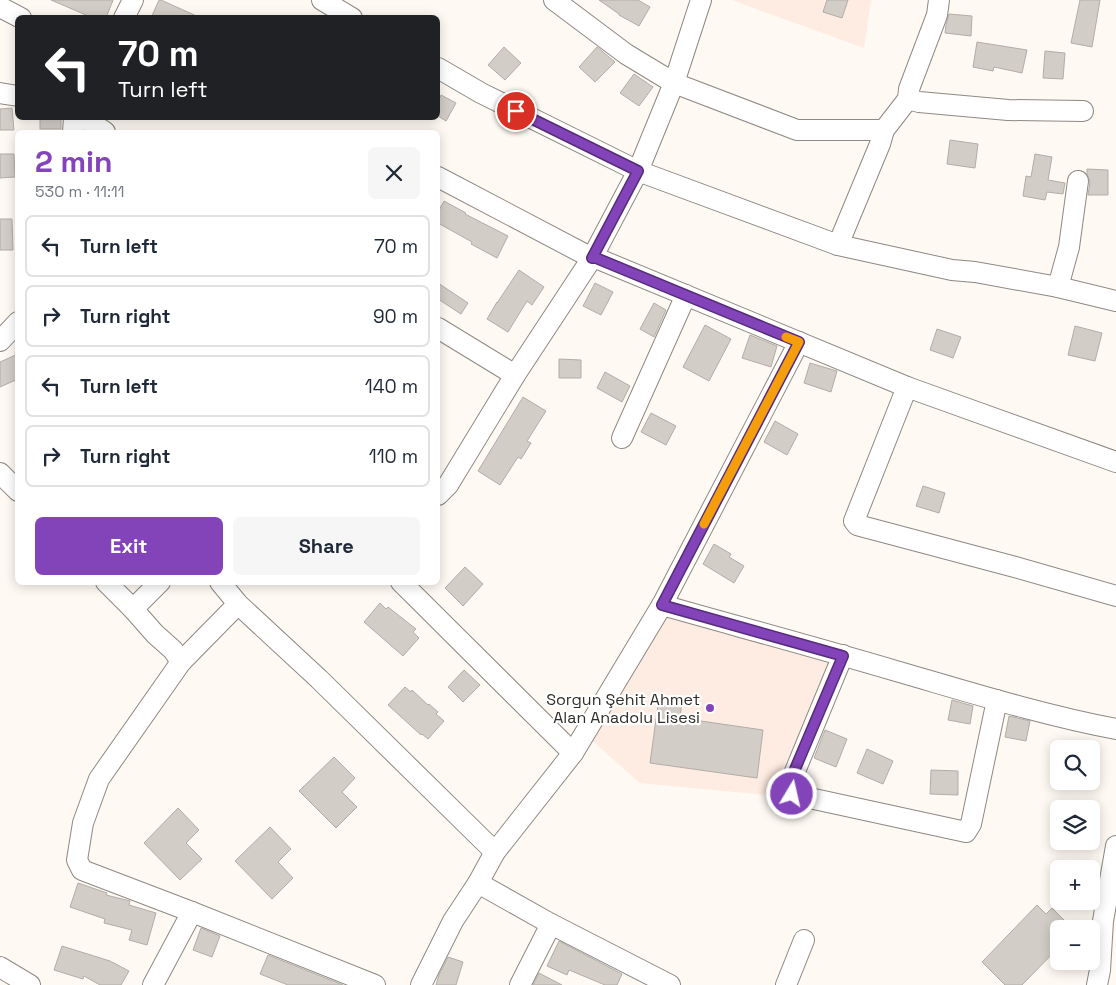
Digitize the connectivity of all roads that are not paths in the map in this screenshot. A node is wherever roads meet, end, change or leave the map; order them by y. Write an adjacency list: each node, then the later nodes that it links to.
1 (133, 0): 8 (street)
2 (322, 0): 9 (street)
3 (554, 0): 11 (street)
4 (701, 0): 11 (street)
5 (939, 0): 14 (street)
6 (0, 7): 7 (street)
7 (15, 15)
8 (126, 15)
9 (347, 15)
10 (440, 69): 19 (street)
11 (674, 83): 18 (street); 19 (street)
12 (0, 92): 13 (street)
13 (15, 95)
14 (908, 99): 15 (street); 18 (street)
15 (1083, 111)
16 (87, 120): 17 (street)
17 (102, 130)
18 (884, 130): 22 (street)
19 (638, 171): 22 (street); 23 (street)
20 (440, 178): 23 (street)
21 (1078, 181): 24 (street)
22 (838, 244): 24 (street)
23 (592, 258): 25 (street); 31 (street)
24 (1058, 287): 26 (street)
25 (686, 296): 30 (street); 33 (street)
26 (1116, 301)
27 (15, 325): 29 (street)
28 (440, 329): 31 (street)
29 (0, 341)
30 (799, 342): 32 (street); 44 (street)
31 (515, 375): 37 (street)
32 (907, 387): 34 (street); 42 (street)
33 (622, 438)
34 (1116, 462)
35 (0, 473): 36 (street)
36 (15, 488)
37 (440, 493)
38 (109, 585): 45 (street)
39 (157, 585): 45 (street)
40 (222, 585): 43 (street)
41 (404, 585): 50 (street)
42 (1116, 596)
43 (238, 604): 47 (street); 52 (street)
44 (662, 605): 46 (street); 50 (street)
45 (133, 609): 47 (street)
46 (843, 656): 48 (street); 48 (street)
47 (181, 662): 54 (street)
48 (997, 700): 49 (street)
49 (1116, 728)
50 (572, 753): 52 (street)
51 (1116, 846): 65 (street)
52 (495, 852): 53 (street)
53 (478, 883): 55 (street); 62 (street)
54 (192, 912): 60 (street); 61 (street)
55 (551, 924): 58 (street); 63 (street)
56 (804, 940): 64 (street)
57 (0, 968): 59 (street)
58 (659, 982)
59 (30, 985)
60 (152, 985)
61 (375, 985)
62 (421, 985)
63 (520, 985)
64 (786, 985)
65 (1097, 985)

